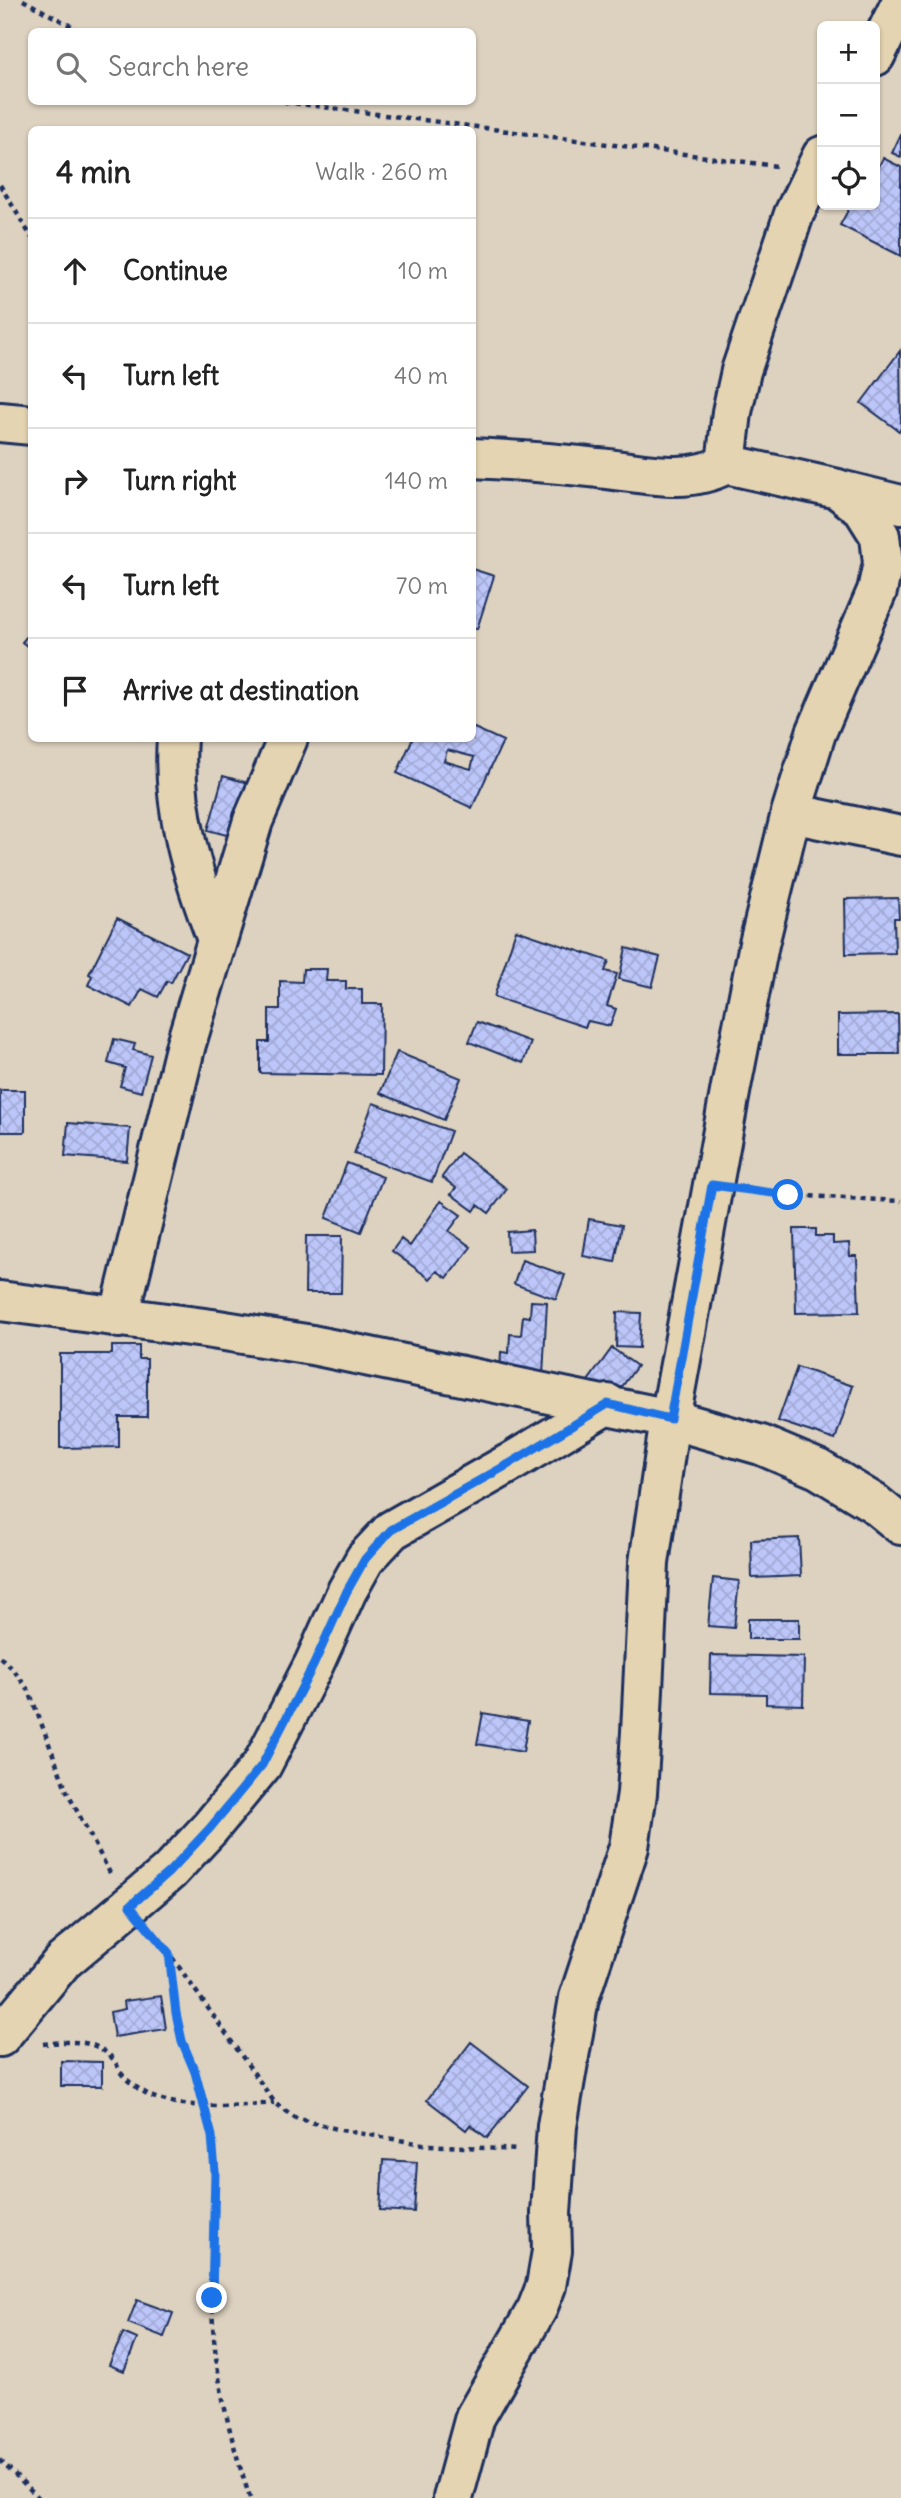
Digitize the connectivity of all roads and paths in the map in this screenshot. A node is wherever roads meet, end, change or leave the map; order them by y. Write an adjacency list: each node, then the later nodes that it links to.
1 (23, 0): 3 (path)
2 (901, 3): 4 (street)
3 (75, 28)
4 (880, 46)
5 (311, 105): 6 (path)
6 (817, 163)
7 (817, 167): 13 (street)
8 (0, 185): 9 (path)
9 (28, 231)
10 (0, 422): 11 (street)
11 (28, 425)
12 (476, 458): 13 (street)
13 (726, 464): 14 (street)
14 (838, 489): 15 (street); 18 (street)
15 (901, 505)
16 (177, 742): 20 (street)
17 (286, 742): 20 (street)
18 (791, 813): 19 (street); 21 (street)
19 (901, 836)
20 (217, 939): 24 (street)
21 (712, 1185): 22 (path); 26 (street)
22 (901, 1201)
23 (0, 1301): 24 (street)
24 (119, 1318): 25 (street)
25 (608, 1404): 26 (street); 29 (street)
26 (670, 1419): 27 (street); 35 (street)
27 (901, 1525)
28 (0, 1657): 29 (path)
29 (130, 1906): 30 (path); 31 (street)
30 (169, 1953): 33 (path); 34 (path)
31 (0, 2037)
32 (37, 2045): 34 (path)
33 (275, 2103): 34 (path); 35 (path)
34 (205, 2105): 38 (path)
35 (555, 2152): 39 (street)
36 (0, 2460): 37 (path)
37 (39, 2498)
38 (250, 2498)
39 (453, 2498)

